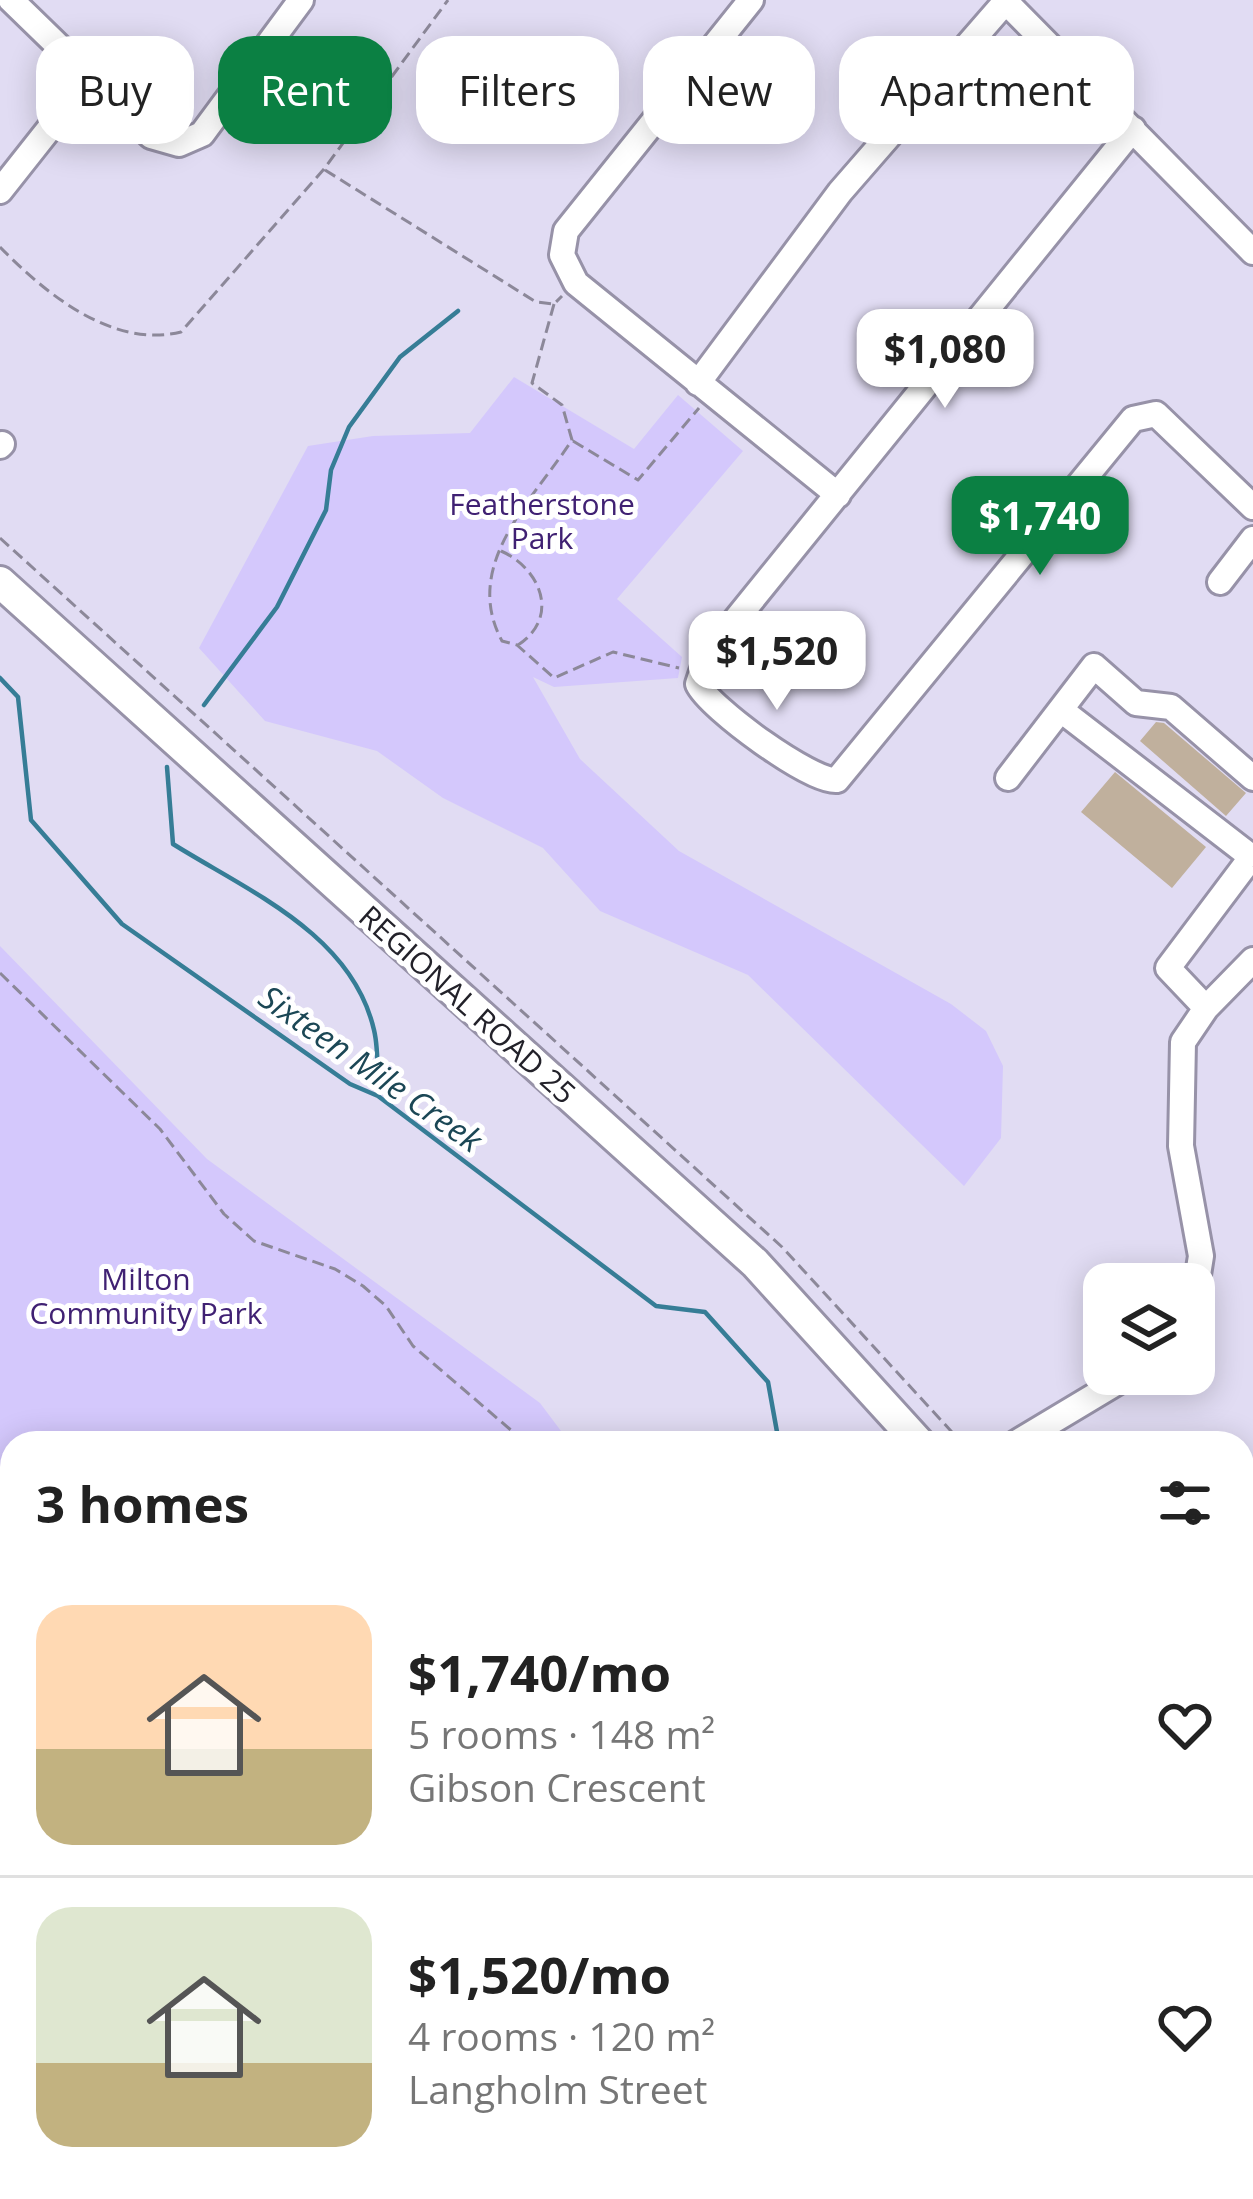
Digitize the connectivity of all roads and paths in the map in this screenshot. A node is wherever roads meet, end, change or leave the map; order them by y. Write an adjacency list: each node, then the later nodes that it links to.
1 (11, 0): 6 (street)
2 (301, 0): 9 (street)
3 (448, 0): 12 (path)
4 (751, 0): 16 (street)
5 (1006, 1): 7 (street); 18 (street)
6 (49, 36)
7 (1041, 36)
8 (1134, 130): 15 (street)
9 (194, 139)
10 (37, 144): 13 (street)
11 (1121, 144): 20 (street)
12 (324, 169): 14 (path); 17 (path)
13 (0, 191)
14 (0, 247)
15 (1253, 252)
16 (576, 283): 17 (path); 18 (street)
17 (554, 304): 19 (path)
18 (699, 394): 19 (path); 20 (street)
19 (572, 440): 24 (path)
20 (838, 495): 21 (street)
21 (1253, 507)
22 (0, 538): 40 (path)
23 (1253, 538): 26 (street)
24 (498, 550): 27 (path); 27 (path)
25 (0, 582): 39 (main road, REGIONAL ROAD 25)
26 (1220, 582)
27 (517, 646): 28 (path)
28 (679, 668)
29 (1061, 710): 30 (street); 31 (street); 32 (street)
30 (1008, 778)
31 (1253, 778)
32 (1251, 855): 35 (street)
33 (1253, 960): 35 (street)
34 (0, 973): 38 (path)
35 (1206, 1008): 36 (street)
36 (1200, 1263)
37 (1096, 1395): 41 (street)
38 (512, 1431)
39 (908, 1431)
40 (951, 1431)
41 (1036, 1431)

